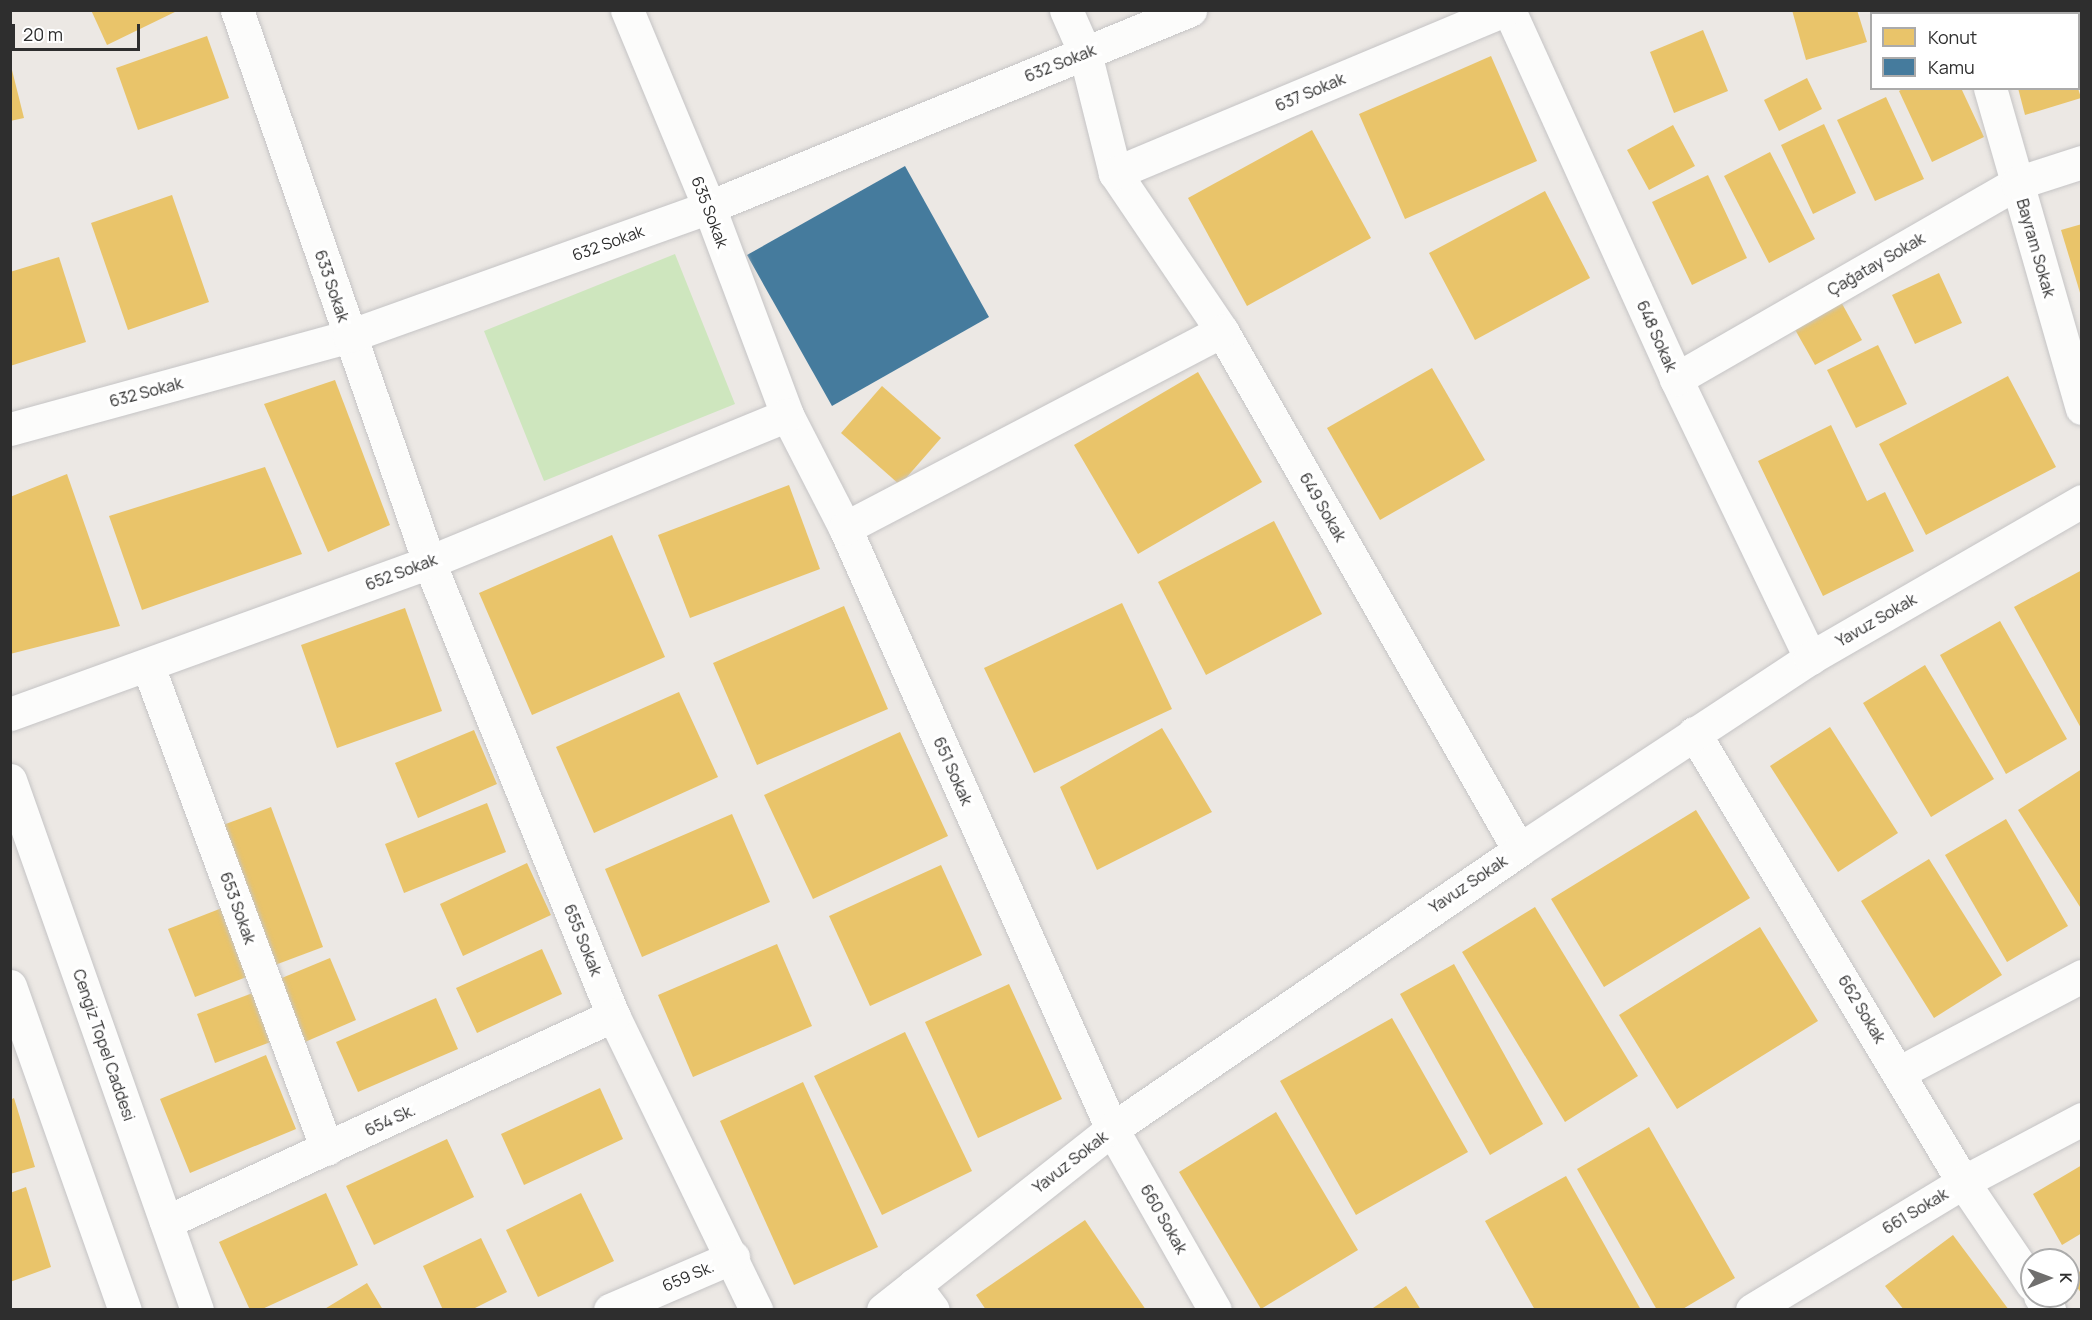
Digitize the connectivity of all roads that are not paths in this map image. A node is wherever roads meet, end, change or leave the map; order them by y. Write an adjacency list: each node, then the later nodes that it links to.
1 (237, 10): 13 (street, 633 Sokak)
2 (627, 10): 11 (street, 635 Sokak)
3 (1066, 10): 6 (street)
4 (1190, 10): 6 (street, 632 Sokak)
5 (1507, 10): 9 (street, 637 Sokak); 14 (street, 648 Sokak)
6 (1085, 53): 9 (street); 11 (street, 632 Sokak)
7 (1991, 90): 10 (street, Bayram Sokak)
8 (2082, 162): 10 (street, Çağatay Sokak)
9 (1115, 173): 12 (street, 649 Sokak)
10 (2017, 183): 14 (street, Çağatay Sokak); 15 (street, Bayram Sokak)
11 (709, 207): 13 (street, 632 Sokak); 16 (street, 635 Sokak)
12 (1222, 331): 19 (street); 26 (street, 649 Sokak)
13 (349, 336): 17 (street, 632 Sokak); 20 (street, 633 Sokak)
14 (1676, 379): 21 (street, 648 Sokak)
15 (2082, 408)
16 (787, 415): 19 (street, 651 Sokak); 20 (street, 652 Sokak)
17 (10, 429)
18 (2082, 501): 21 (street, Yavuz Sokak)
19 (845, 528): 32 (street, 651 Sokak)
20 (429, 562): 22 (street, 652 Sokak); 29 (street, 655 Sokak)
21 (1810, 658): 24 (street, Yavuz Sokak)
22 (148, 666): 23 (street, 652 Sokak); 33 (street, 653 Sokak)
23 (10, 714)
24 (1694, 733): 26 (street, Yavuz Sokak); 30 (street, 662 Sokak)
25 (10, 780): 35 (street, Cengiz Topel Caddesi)
26 (1519, 850): 32 (street, Yavuz Sokak)
27 (2082, 976): 30 (street)
28 (10, 986): 39 (street)
29 (613, 1015): 33 (street, 654 Sk.); 36 (street, 655 Sokak)
30 (1900, 1072): 34 (street, 662 Sokak)
31 (2082, 1119): 34 (street, 661 Sokak)
32 (1112, 1129): 38 (street, Yavuz Sokak); 44 (street, 660 Sokak)
33 (327, 1149): 35 (street, 654 Sk.)
34 (1963, 1182): 37 (street, 662 Sokak); 45 (street, 661 Sokak)
35 (166, 1222): 40 (street, Cengiz Topel Caddesi)
36 (733, 1257): 41 (street, 659 Sk.); 42 (street, 655 Sokak)
37 (2020, 1266)
38 (923, 1298): 43 (street, Yavuz Sokak)
39 (125, 1310)
40 (197, 1310)
41 (610, 1310)
42 (756, 1310)
43 (883, 1310)
44 (1215, 1310)
45 (1752, 1310)

